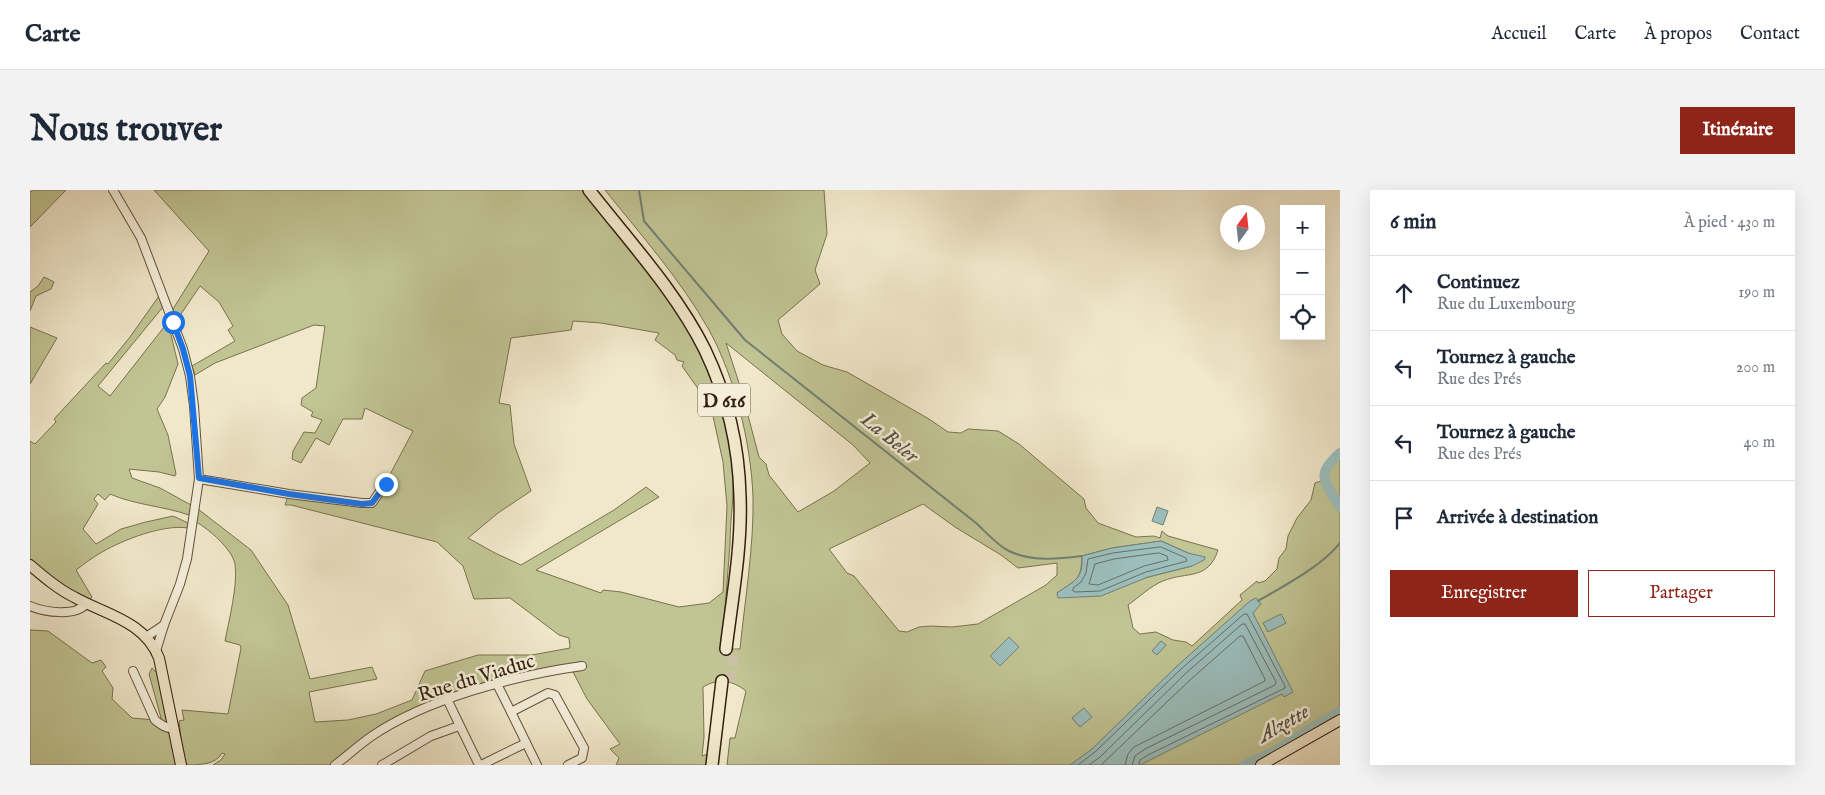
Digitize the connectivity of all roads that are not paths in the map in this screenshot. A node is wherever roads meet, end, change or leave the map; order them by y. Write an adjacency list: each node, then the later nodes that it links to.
1 (113, 190): 4 (street)
2 (589, 190): 3 (highway, D 616)
3 (598, 190)
4 (199, 478): 5 (street); 9 (street)
5 (386, 484)
6 (30, 565): 7 (main road)
7 (86, 604): 8 (street); 10 (main road)
8 (30, 606)
9 (164, 625): 10 (street); 11 (street)
10 (146, 637): 11 (main road)
11 (156, 651): 19 (main road)
12 (582, 666): 14 (street, Rue du Viaduc)
13 (133, 671): 19 (street)
14 (497, 684): 15 (street, Rue du Viaduc); 16 (street)
15 (447, 699): 18 (street); 23 (street, Rue du Viaduc)
16 (511, 712): 20 (street); 26 (street)
17 (1340, 720): 29 (main road)
18 (459, 726): 24 (street); 25 (street)
19 (173, 728): 22 (main road)
20 (526, 743): 21 (street); 25 (street)
21 (534, 764)
22 (180, 765)
23 (336, 765)
24 (382, 765)
25 (480, 765)
26 (568, 765)
27 (712, 765): 28 (highway)
28 (720, 765)
29 (1261, 765)

